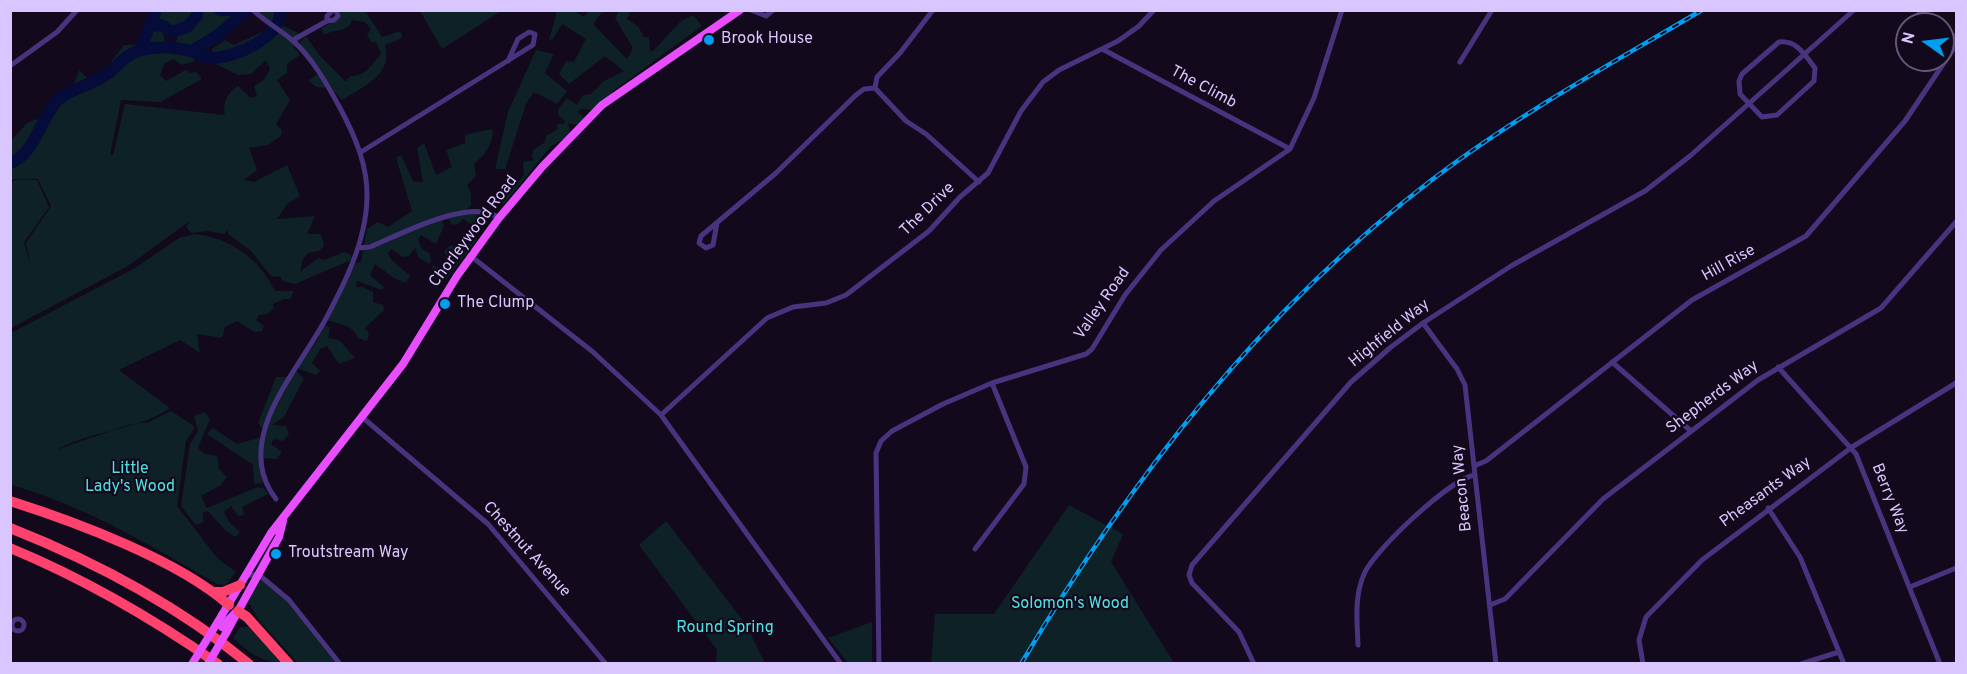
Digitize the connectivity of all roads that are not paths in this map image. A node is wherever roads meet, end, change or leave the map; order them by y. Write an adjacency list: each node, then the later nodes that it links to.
1 (77, 10): 18 (street)
2 (335, 10): 12 (street)
3 (740, 10): 24 (main road, Chorleywood Road)
4 (752, 10): 5 (street)
5 (773, 10)
6 (933, 10): 19 (street)
7 (1154, 10): 14 (street, The Drive)
8 (1342, 10): 21 (street)
9 (1492, 10): 17 (street)
10 (1854, 10): 15 (street, Highfield Way)
11 (254, 11): 12 (street)
12 (293, 40): 22 (street)
13 (1956, 45): 32 (street, Hill Rise)
14 (1104, 50): 21 (street, The Climb); 23 (street, The Drive)
15 (1805, 54): 20 (street, Highfield Way); 20 (street); 20 (street)
16 (508, 61): 16 (street); 22 (street)
17 (1460, 62)
18 (10, 66)
19 (875, 88): 23 (street); 26 (street)
20 (1749, 104): 31 (street, Highfield Way)
21 (1290, 149): 34 (street, Valley Road)
22 (361, 152): 29 (street)
23 (979, 182): 36 (street, The Drive)
24 (499, 218): 29 (street); 30 (main road, Chorleywood Road)
25 (1956, 222): 33 (street, Shepherds Way)
26 (717, 223): 27 (street); 28 (street)
27 (703, 234): 28 (street); 28 (street)
28 (714, 239)
29 (358, 248): 42 (street)
30 (472, 257): 36 (street); 37 (main road, Chorleywood Road)
31 (1423, 323): 40 (street, Beacon Way); 70 (street, Highfield Way)
32 (1612, 362): 38 (street); 40 (street, Hill Rise)
33 (1778, 367): 38 (street, Shepherds Way); 39 (street, Berry Way)
34 (992, 383): 48 (street); 69 (street, Valley Road)
35 (1956, 383): 39 (street, Pheasants Way)
36 (661, 414): 68 (street)
37 (362, 417): 45 (main road, Chorleywood Road); 67 (street, Chestnut Avenue)
38 (1691, 431): 55 (street, Shepherds Way)
39 (1852, 447): 44 (street, Pheasants Way); 53 (street, Berry Way)
40 (1474, 466): 41 (street, Beacon Way)
41 (1475, 475): 55 (street, Beacon Way); 59 (street)
42 (276, 499)
43 (10, 501): 54 (highway)
44 (1767, 508): 60 (street); 72 (street, Pheasants Way)
45 (283, 520): 49 (main road); 51 (main road)
46 (10, 528): 64 (highway)
47 (10, 548): 63 (highway)
48 (975, 549)
49 (253, 561): 51 (street); 52 (main road)
50 (1956, 568): 53 (street)
51 (258, 574): 52 (street); 56 (main road); 66 (street)
52 (242, 580): 54 (highway); 56 (main road)
53 (1910, 587): 75 (street, Berry Way)
54 (213, 592): 56 (highway)
55 (1490, 605): 71 (street, Beacon Way)
56 (233, 608): 57 (main road); 58 (main road, bridge); 65 (highway)
57 (224, 630): 58 (main road, bridge); 62 (main road, bridge)
58 (205, 645): 61 (main road, bridge)
59 (1358, 645)
60 (1839, 652): 73 (street); 74 (street)
61 (192, 663)
62 (208, 663)
63 (219, 663)
64 (249, 663)
65 (289, 663)
66 (340, 663)
67 (606, 663)
68 (841, 663)
69 (879, 663)
70 (1254, 663)
71 (1496, 663)
72 (1643, 663)
73 (1801, 663)
74 (1844, 663)
75 (1940, 663)

